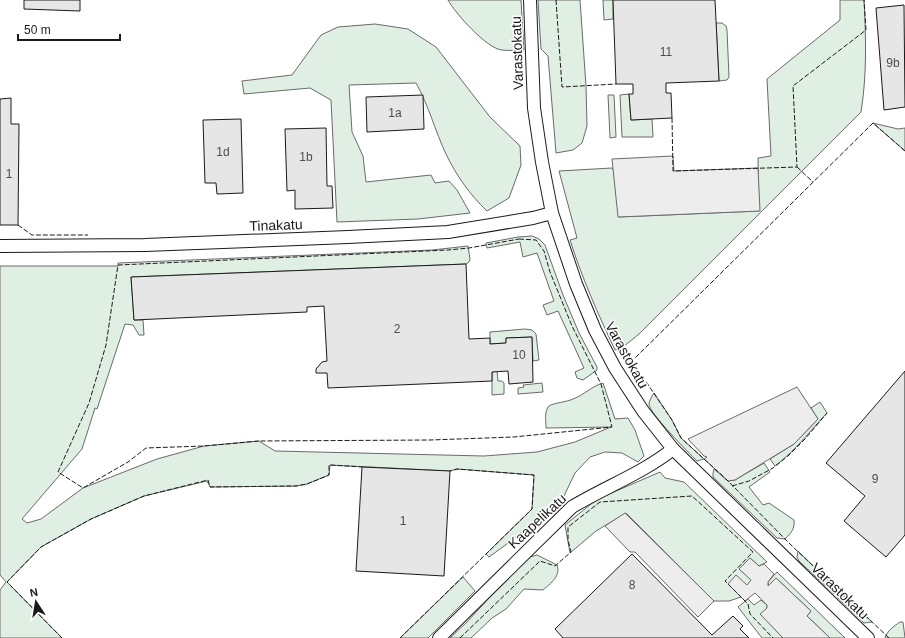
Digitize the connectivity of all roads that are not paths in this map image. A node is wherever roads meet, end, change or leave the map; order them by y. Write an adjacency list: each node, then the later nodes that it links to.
1 (530, 0): 2 (street, Varastokatu)
2 (552, 213): 3 (street, Tinakatu); 4 (street, Varastokatu)
3 (0, 246)
4 (674, 449): 5 (street, Kaapelikatu); 6 (street, Varastokatu)
5 (439, 638)
6 (868, 638)

